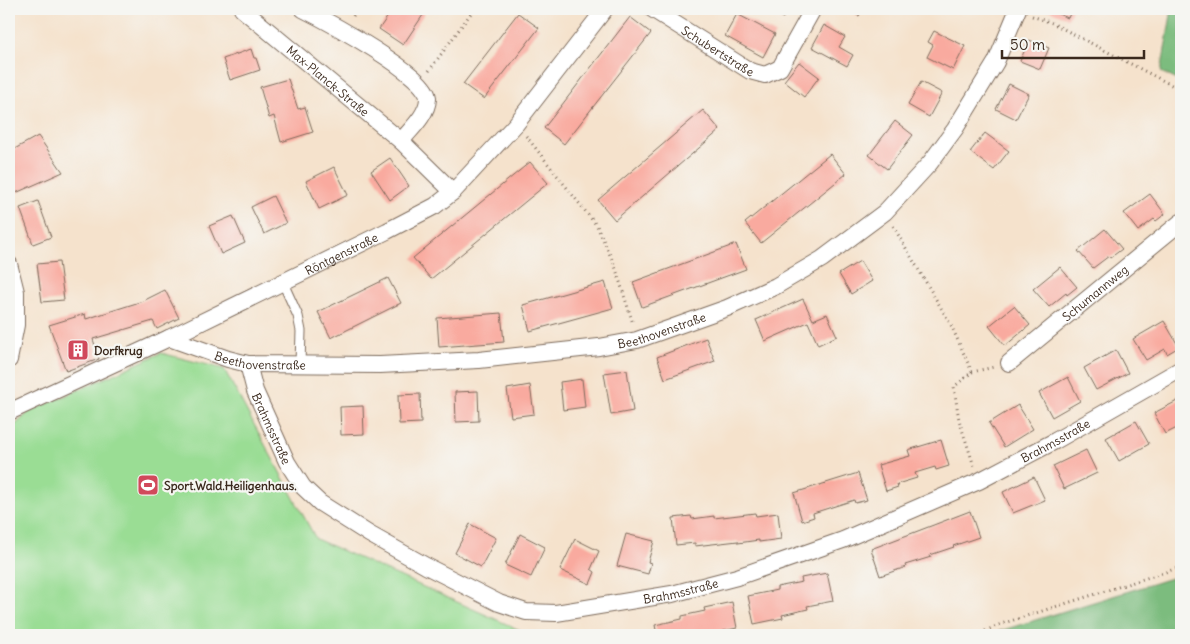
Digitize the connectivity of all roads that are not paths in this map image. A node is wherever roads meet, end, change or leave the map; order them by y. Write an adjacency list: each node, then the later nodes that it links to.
1 (242, 9): 7 (street, Max-Planck-Straße)
2 (303, 9): 8 (street)
3 (605, 9): 9 (street, Röntgenstraße)
4 (652, 9): 5 (street, Schubertstraße)
5 (814, 9)
6 (1018, 9): 17 (street, Beethovenstraße)
7 (255, 15): 8 (street, Max-Planck-Straße)
8 (401, 141): 9 (street, Max-Planck-Straße)
9 (452, 192): 12 (street, Röntgenstraße)
10 (1181, 222): 15 (street, Schumannweg)
11 (9, 264): 14 (street)
12 (283, 283): 13 (street, Röntgenstraße); 17 (lane)
13 (169, 338): 16 (street, Beethovenstraße); 19 (street, Röntgenstraße)
14 (9, 360)
15 (1009, 363)
16 (248, 364): 17 (street, Beethovenstraße); 18 (street, Brahmsstraße)
17 (300, 364)
18 (1181, 369)
19 (9, 412)

